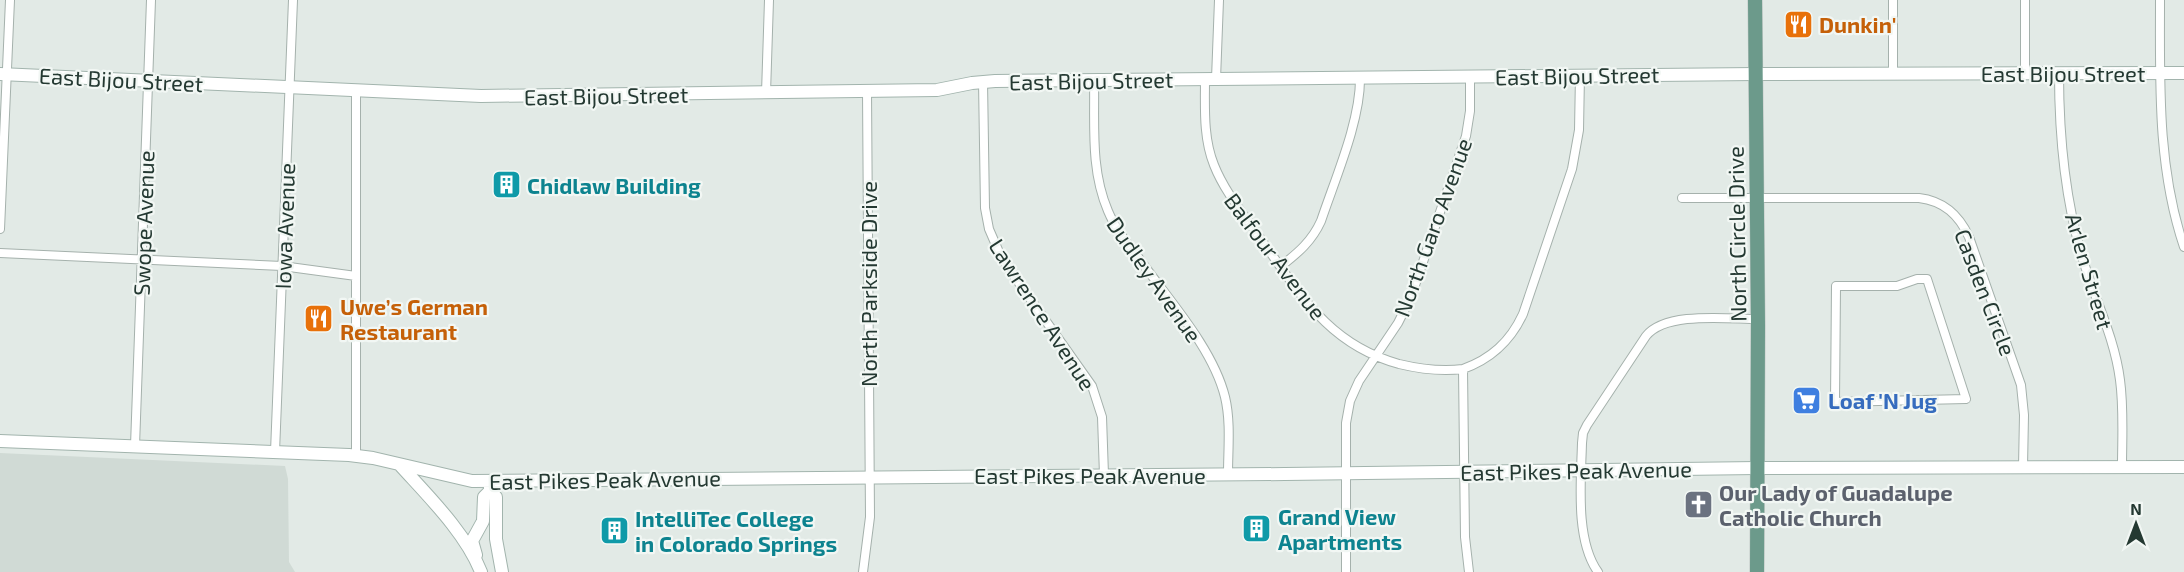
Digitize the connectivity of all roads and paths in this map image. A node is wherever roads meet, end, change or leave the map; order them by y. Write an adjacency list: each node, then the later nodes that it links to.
1 (10, 0): 15 (street)
2 (152, 0): 22 (street, Swope Avenue)
3 (293, 0): 24 (street, Iowa Avenue)
4 (769, 0): 27 (street)
5 (1219, 0): 20 (street, Balfour Avenue)
6 (1755, 0): 16 (main road, North Circle Drive)
7 (1893, 0): 10 (street)
8 (2025, 0): 11 (street)
9 (2160, 0): 13 (street)
10 (1893, 73): 11 (main road, East Bijou Street); 16 (main road, East Bijou Street)
11 (2025, 73): 12 (main road, East Bijou Street)
12 (2059, 73): 13 (main road, East Bijou Street); 47 (street, Arlen Street)
13 (2160, 73): 14 (main road, East Bijou Street); 31 (street)
14 (2184, 73)
15 (3, 74): 22 (main road, East Bijou Street); 30 (street)
16 (1756, 74): 17 (main road, East Bijou Street); 28 (main road, North Circle Drive)
17 (1580, 75): 18 (main road, East Bijou Street); 40 (street)
18 (1470, 76): 19 (main road, East Bijou Street); 39 (street, North Garo Avenue)
19 (1360, 77): 20 (main road, East Bijou Street); 35 (street)
20 (1210, 79): 21 (main road, East Bijou Street); 35 (street, Balfour Avenue)
21 (1094, 80): 23 (main road, East Bijou Street); 53 (street, Dudley Avenue)
22 (148, 81): 24 (main road, East Bijou Street); 33 (street, Swope Avenue)
23 (983, 81): 26 (main road, East Bijou Street); 54 (street, Lawrence Avenue)
24 (290, 87): 25 (main road, East Bijou Street); 34 (street, Iowa Avenue)
25 (356, 90): 27 (main road, East Bijou Street); 36 (street)
26 (867, 91): 27 (main road, East Bijou Street); 55 (street, North Parkside Drive)
27 (766, 93)
28 (1757, 197): 29 (street, Casden Circle); 38 (main road, North Circle Drive); 46 (street, Casden Circle)
29 (1682, 198)
30 (0, 229)
31 (2184, 247)
32 (0, 253): 33 (street)
33 (141, 260): 34 (street); 42 (street, Swope Avenue)
34 (282, 266): 36 (street); 43 (street, Iowa Avenue)
35 (1281, 266): 39 (street, Balfour Avenue)
36 (356, 276): 44 (street)
37 (1836, 286): 37 (street)
38 (1758, 319): 49 (main road, North Circle Drive); 50 (street)
39 (1376, 356): 40 (street, Balfour Avenue); 52 (street, North Garo Avenue)
40 (1463, 369): 51 (street)
41 (0, 441): 42 (main road, East Pikes Peak Avenue)
42 (135, 446): 43 (main road, East Pikes Peak Avenue)
43 (275, 452): 44 (main road, East Pikes Peak Avenue)
44 (356, 456): 45 (main road, East Pikes Peak Avenue)
45 (399, 464): 56 (main road, East Pikes Peak Avenue); 57 (main road)
46 (2023, 467): 47 (main road, East Pikes Peak Avenue); 49 (main road, East Pikes Peak Avenue)
47 (2122, 467): 48 (main road, East Pikes Peak Avenue)
48 (2184, 467)
49 (1757, 468): 50 (main road, East Pikes Peak Avenue); 63 (main road, North Circle Drive)
50 (1582, 469): 51 (main road, East Pikes Peak Avenue); 62 (street)
51 (1464, 471): 52 (main road, East Pikes Peak Avenue); 61 (street)
52 (1347, 473): 53 (main road, East Pikes Peak Avenue); 60 (street, North Garo Avenue)
53 (1228, 474): 54 (main road, East Pikes Peak Avenue)
54 (1104, 475): 55 (main road, East Pikes Peak Avenue)
55 (869, 477): 56 (main road, East Pikes Peak Avenue); 59 (street, North Parkside Drive)
56 (490, 486): 57 (main road); 58 (main road)
57 (480, 570)
58 (502, 572)
59 (863, 572)
60 (1346, 572)
61 (1469, 572)
62 (1598, 572)
63 (1757, 572)

